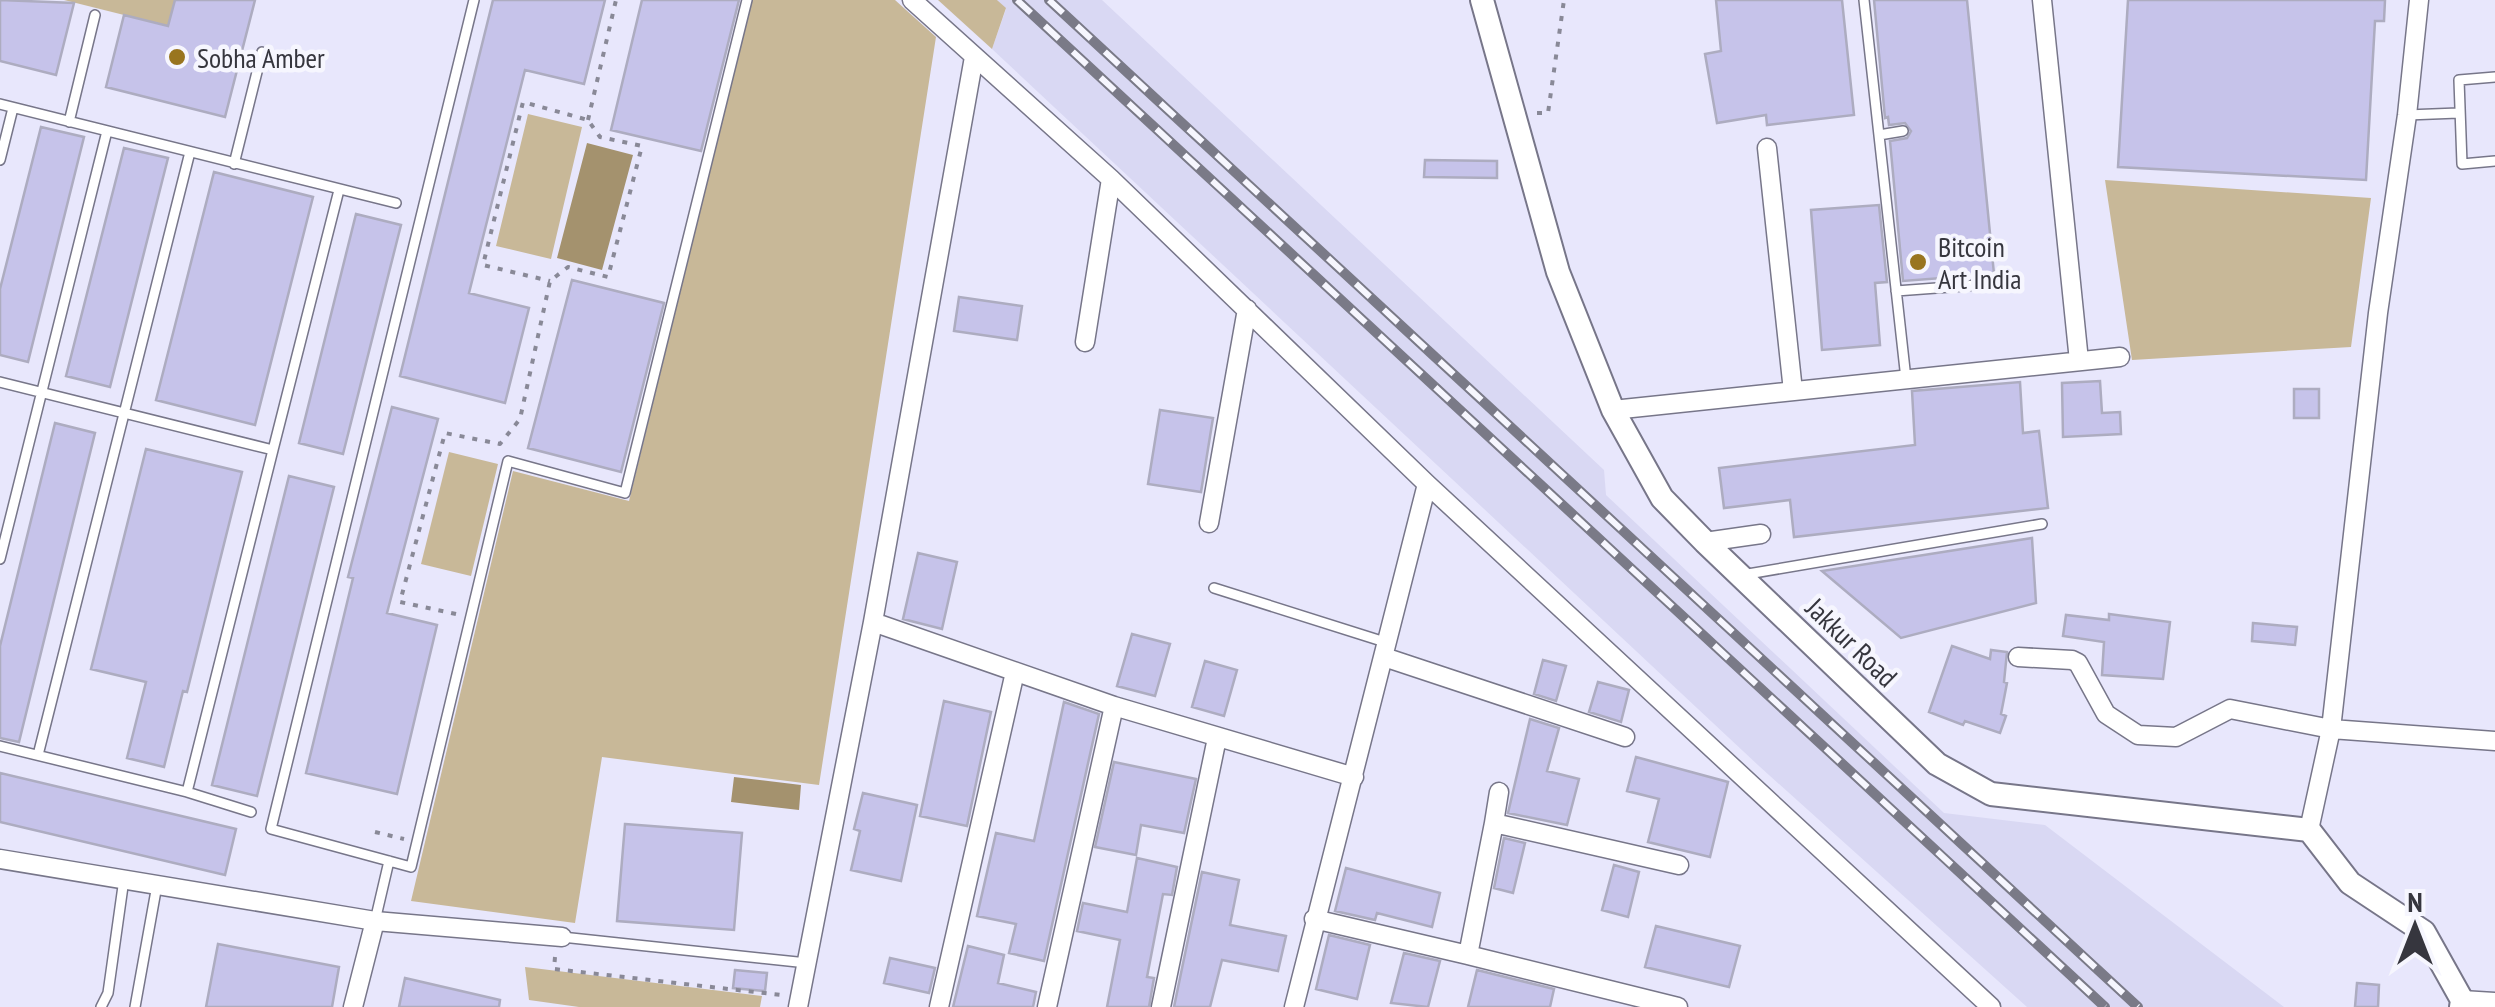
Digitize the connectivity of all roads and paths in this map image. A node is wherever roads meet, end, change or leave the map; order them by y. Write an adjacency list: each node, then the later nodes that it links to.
1 (474, 0): 75 (lane)
2 (616, 0): 19 (path)
3 (747, 0): 75 (lane)
4 (912, 0): 12 (street)
5 (1482, 0): 17 (street, Jakkur Road)
6 (1564, 0): 17 (path)
7 (1864, 0): 23 (lane)
8 (2042, 0): 38 (street)
9 (2419, 0): 18 (street)
10 (95, 16): 20 (lane)
11 (262, 52): 28 (lane)
12 (974, 57): 29 (street); 55 (street)
13 (2495, 76): 16 (lane)
14 (0, 104): 15 (lane)
15 (13, 108): 20 (lane); 26 (lane)
16 (2458, 113): 18 (lane); 27 (lane)
17 (1513, 114): 43 (street, Jakkur Road)
18 (2408, 115): 60 (street)
19 (588, 120): 32 (path); 32 (path)
20 (70, 122): 22 (lane)
21 (1903, 131): 23 (lane)
22 (108, 132): 25 (lane); 42 (lane)
23 (1879, 135): 34 (lane)
24 (1767, 148): 41 (street)
25 (190, 152): 28 (lane); 44 (lane)
26 (0, 160)
27 (2495, 161)
28 (234, 164): 30 (lane)
29 (1111, 179): 35 (street); 36 (street)
30 (338, 190): 31 (lane); 45 (lane)
31 (396, 203)
32 (550, 281): 54 (path)
33 (1977, 285): 34 (lane)
34 (1896, 292): 39 (lane)
35 (1248, 308): 46 (street); 47 (street)
36 (1085, 342)
37 (2120, 357): 38 (street)
38 (2079, 361): 39 (street)
39 (1906, 379): 41 (street)
40 (0, 382): 42 (lane)
41 (1793, 391): 43 (street)
42 (42, 393): 44 (lane); 51 (lane)
43 (1613, 410): 50 (street, Jakkur Road)
44 (124, 413): 45 (lane); 65 (lane)
45 (273, 450): 67 (lane)
46 (1427, 484): 56 (street); 95 (street)
47 (1209, 524)
48 (2042, 524): 52 (lane)
49 (1761, 534): 50 (street)
50 (1705, 542): 52 (street, Jakkur Road)
51 (0, 559)
52 (1739, 576): 71 (street, Jakkur Road)
53 (1214, 588): 56 (lane)
54 (462, 616)
55 (873, 622): 58 (street); 83 (street)
56 (1386, 650): 61 (street); 66 (street)
57 (2018, 657): 60 (street)
58 (1015, 672): 59 (street); 90 (street)
59 (1114, 706): 62 (street); 91 (street)
60 (2332, 729): 63 (street); 71 (street)
61 (1624, 737)
62 (1217, 738): 66 (street); 92 (street)
63 (2495, 741)
64 (0, 746): 65 (lane)
65 (38, 756): 67 (lane)
66 (1354, 777): 79 (street)
67 (187, 792): 69 (lane)
68 (1499, 792): 70 (street)
69 (251, 812)
70 (1494, 823): 76 (street); 82 (street)
71 (2310, 830): 86 (street)
72 (375, 832): 73 (path)
73 (408, 840)
74 (0, 858): 77 (street)
75 (389, 861): 80 (lane)
76 (1679, 866)
77 (124, 880): 78 (street); 87 (lane)
78 (158, 885): 80 (street); 88 (lane)
79 (1314, 918): 82 (street); 93 (street)
80 (375, 921): 81 (street); 89 (street)
81 (559, 936): 83 (lane); 84 (path)
82 (1468, 954): 94 (street)
83 (807, 962): 84 (street)
84 (799, 1002)
85 (2495, 1002): 86 (street)
86 (2461, 1003)
87 (102, 1007)
88 (135, 1007)
89 (354, 1007)
90 (939, 1007)
91 (1047, 1007)
92 (1160, 1007)
93 (1294, 1007)
94 (1678, 1007)
95 (1991, 1007)

